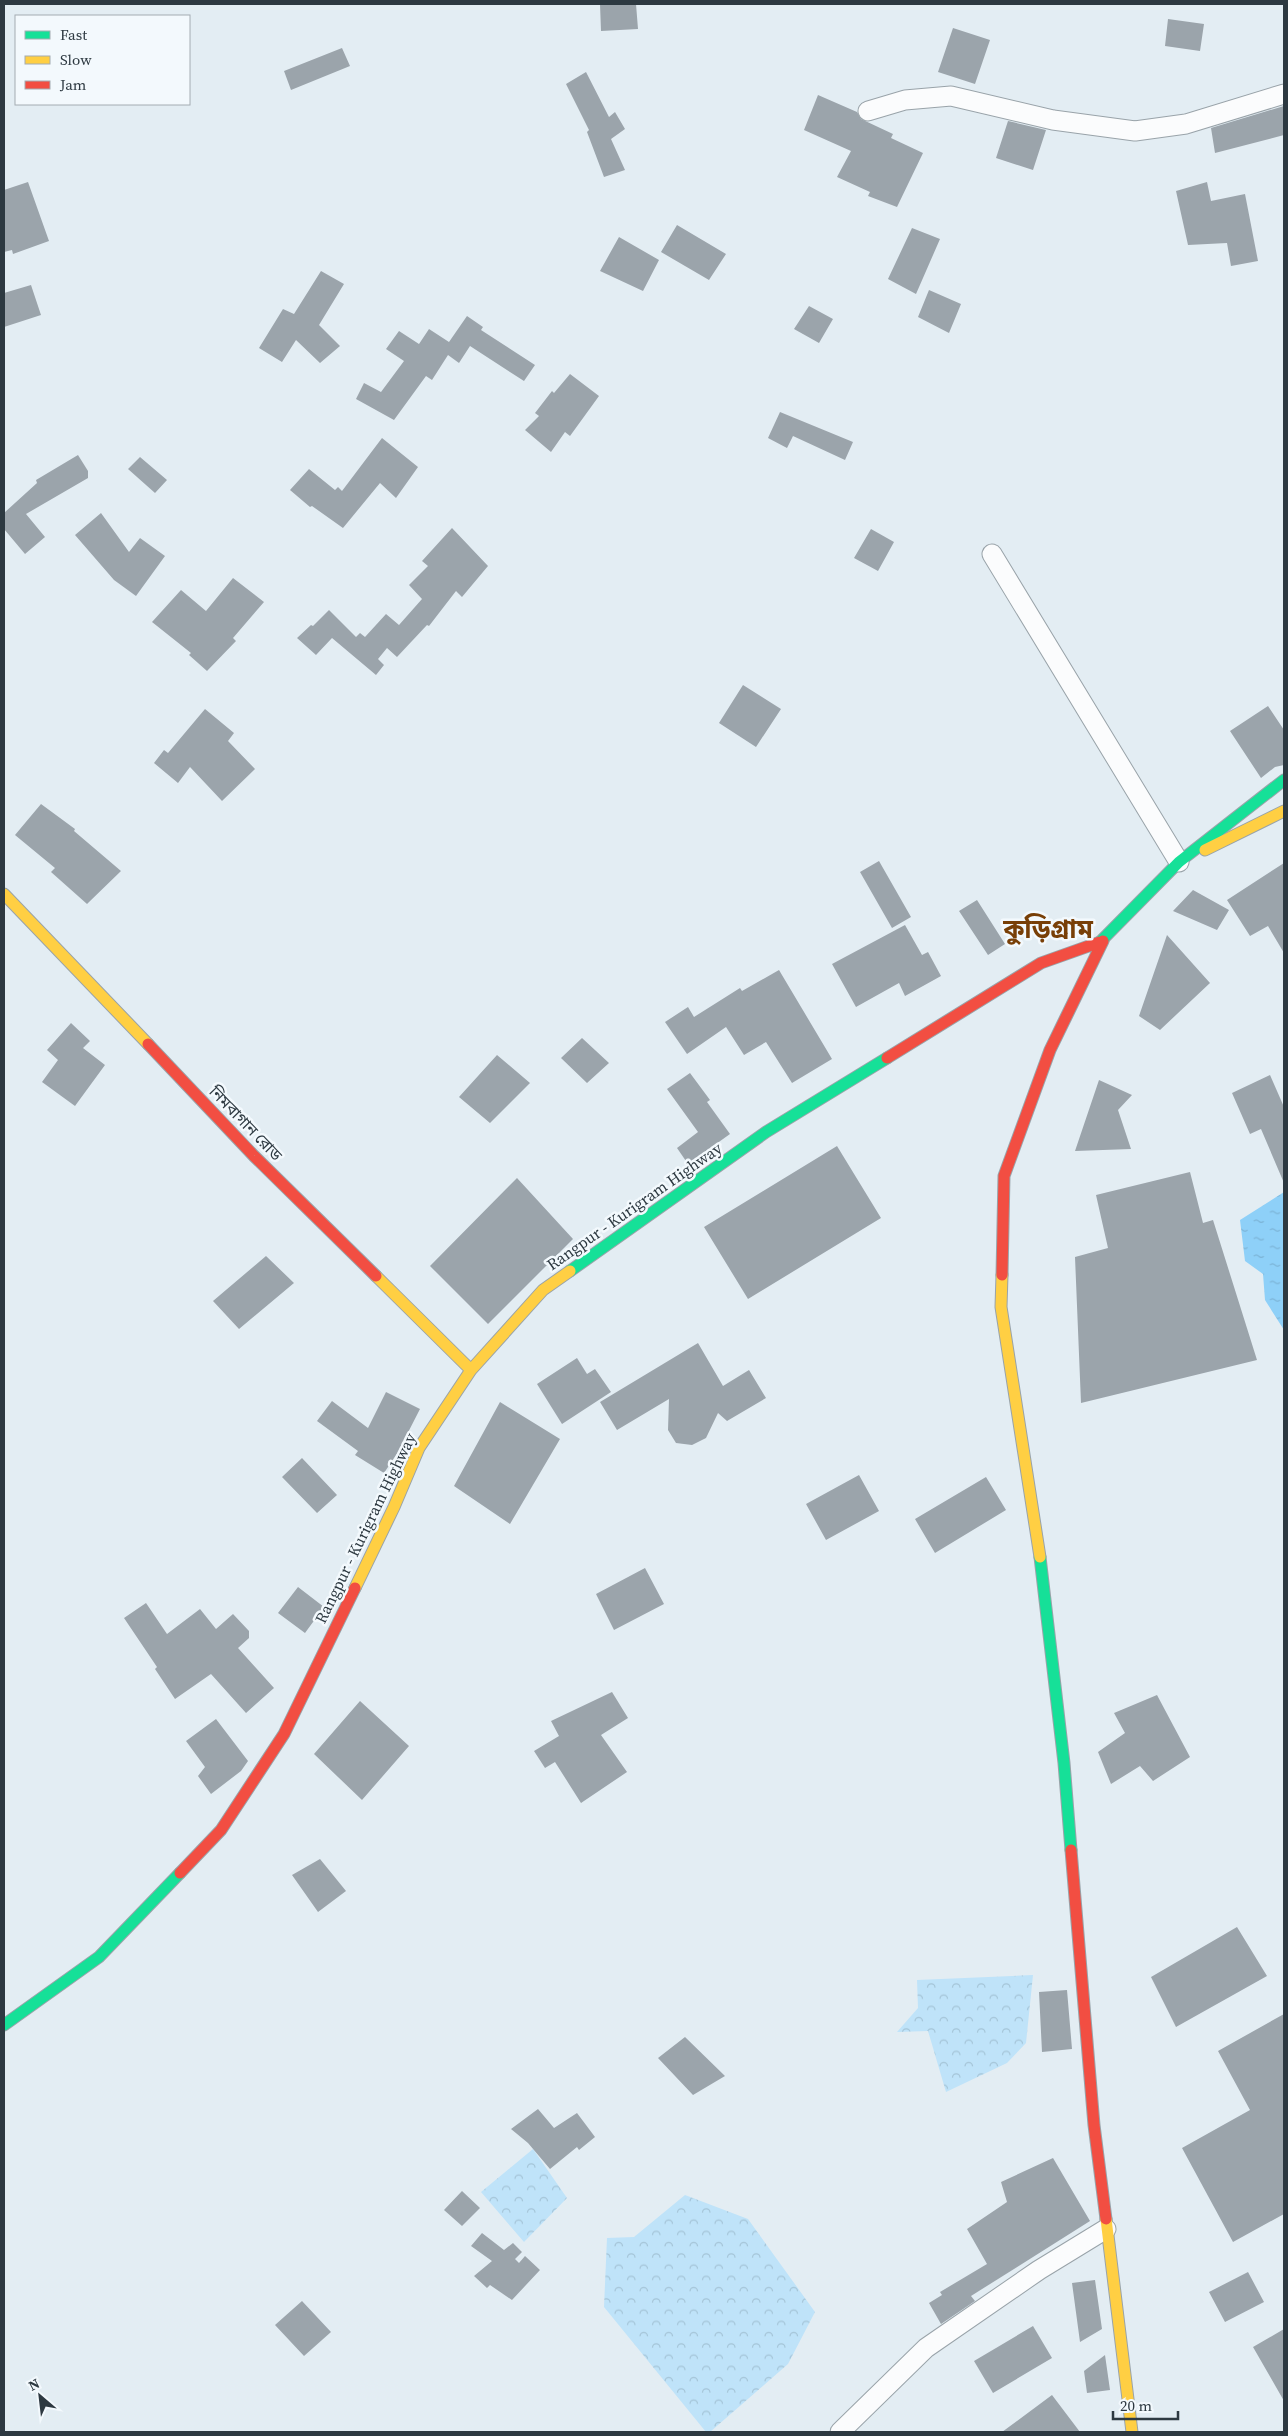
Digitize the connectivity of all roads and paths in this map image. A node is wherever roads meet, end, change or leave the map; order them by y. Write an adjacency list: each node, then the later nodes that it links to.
1 (1284, 94): 2 (street)
2 (868, 112)
3 (992, 554): 6 (street)
4 (1284, 780): 6 (main road)
5 (1284, 811): 6 (main road)
6 (1180, 862): 8 (main road)
7 (4, 894): 9 (main road, নিমবাগান রোড)
8 (1103, 941): 9 (main road, Rangpur - Kurigram Highway); 11 (main road)
9 (470, 1370): 10 (main road, Rangpur - Kurigram Highway)
10 (4, 2025)
11 (1106, 2229): 12 (street); 13 (main road)
12 (840, 2432)
13 (1132, 2432)

